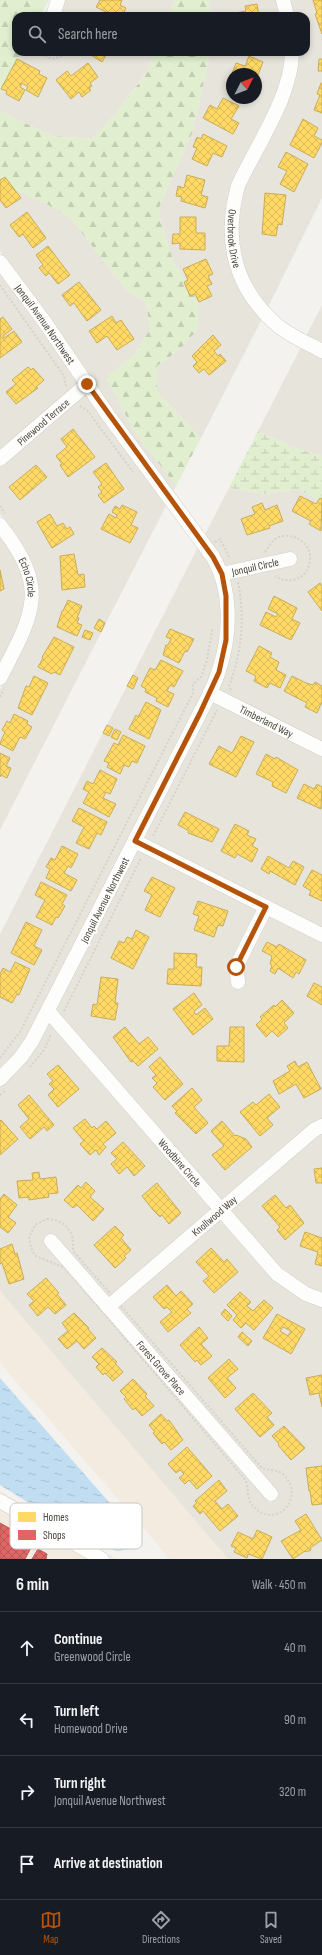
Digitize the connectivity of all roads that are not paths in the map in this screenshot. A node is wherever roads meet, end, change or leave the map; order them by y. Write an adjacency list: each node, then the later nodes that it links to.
1 (58, 0): 3 (street)
2 (283, 0): 4 (street)
3 (54, 12)
4 (287, 12)
5 (292, 56): 7 (street, Overbrook Drive)
6 (0, 262): 8 (street, Jonquil Avenue Northwest)
7 (322, 350)
8 (87, 384): 9 (street, Pinewood Terrace); 12 (street, Jonquil Avenue Northwest)
9 (0, 459)
10 (0, 524): 13 (street, Echo Circle)
11 (290, 559): 12 (street, Jonquil Circle)
12 (222, 574): 14 (street, Jonquil Avenue Northwest)
13 (0, 678)
14 (210, 693): 15 (street, Timberland Way); 16 (street, Jonquil Avenue Northwest)
15 (322, 749)
16 (135, 841): 17 (street); 20 (street, Jonquil Avenue Northwest)
17 (266, 907): 18 (street); 19 (street)
18 (322, 936)
19 (238, 982)
20 (48, 1011): 21 (street, Jonquil Avenue Northwest); 23 (street, Woodbine Circle)
21 (0, 1080)
22 (322, 1126): 23 (street, Knollwood Way)
23 (220, 1210): 25 (street, Woodbine Circle); 26 (street, Knollwood Way)
24 (51, 1242): 26 (street, Forest Grove Place)
25 (322, 1300)
26 (108, 1307): 27 (street, Forest Grove Place)
27 (271, 1494)
28 (0, 1501): 29 (street)
29 (10, 1507)
30 (84, 1549): 31 (street)
31 (102, 1559)

